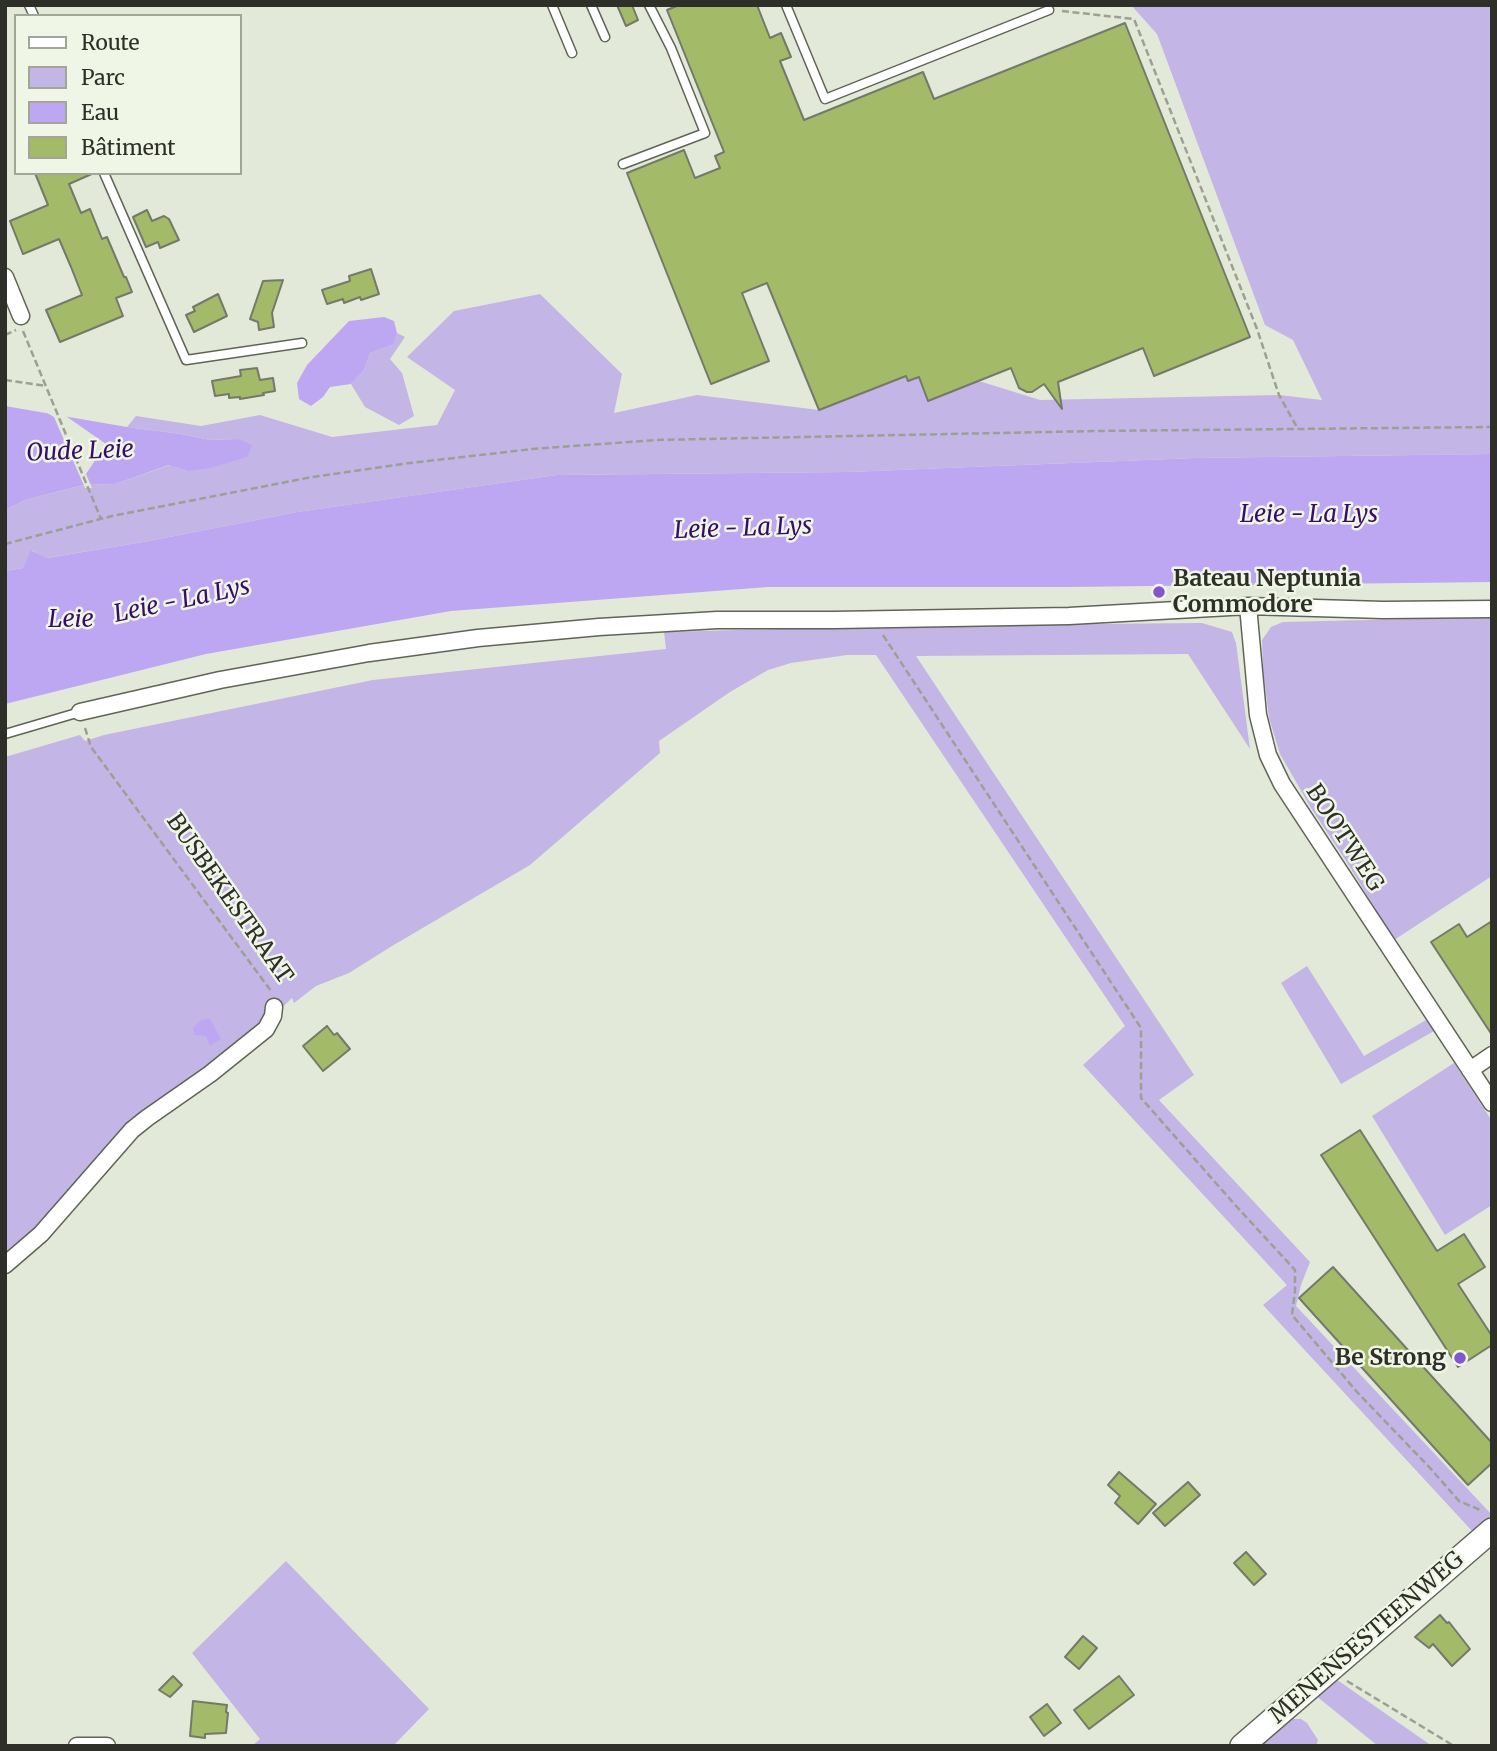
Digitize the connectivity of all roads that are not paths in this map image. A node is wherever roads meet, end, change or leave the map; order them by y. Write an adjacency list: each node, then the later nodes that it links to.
1 (552, 5): 7 (lane)
2 (591, 5): 6 (lane)
3 (649, 5): 8 (lane)
4 (786, 5): 5 (lane)
5 (1049, 10)
6 (604, 37)
7 (572, 53)
8 (623, 164)
9 (105, 175): 12 (lane)
10 (5, 276): 11 (street)
11 (21, 316)
12 (302, 343)
13 (1248, 606): 14 (street); 15 (street); 19 (street, BOOTWEG)
14 (1492, 609)
15 (80, 712): 16 (lane)
16 (5, 734)
17 (274, 1007): 21 (street, BUSBEKESTRAAT)
18 (1492, 1055): 19 (street)
19 (1470, 1070): 20 (street, BOOTWEG)
20 (1492, 1103)
21 (5, 1265)
22 (1488, 1523): 25 (street, MENENSESTEENWEG)
23 (77, 1746): 24 (street)
24 (107, 1746)
25 (1242, 1746)

